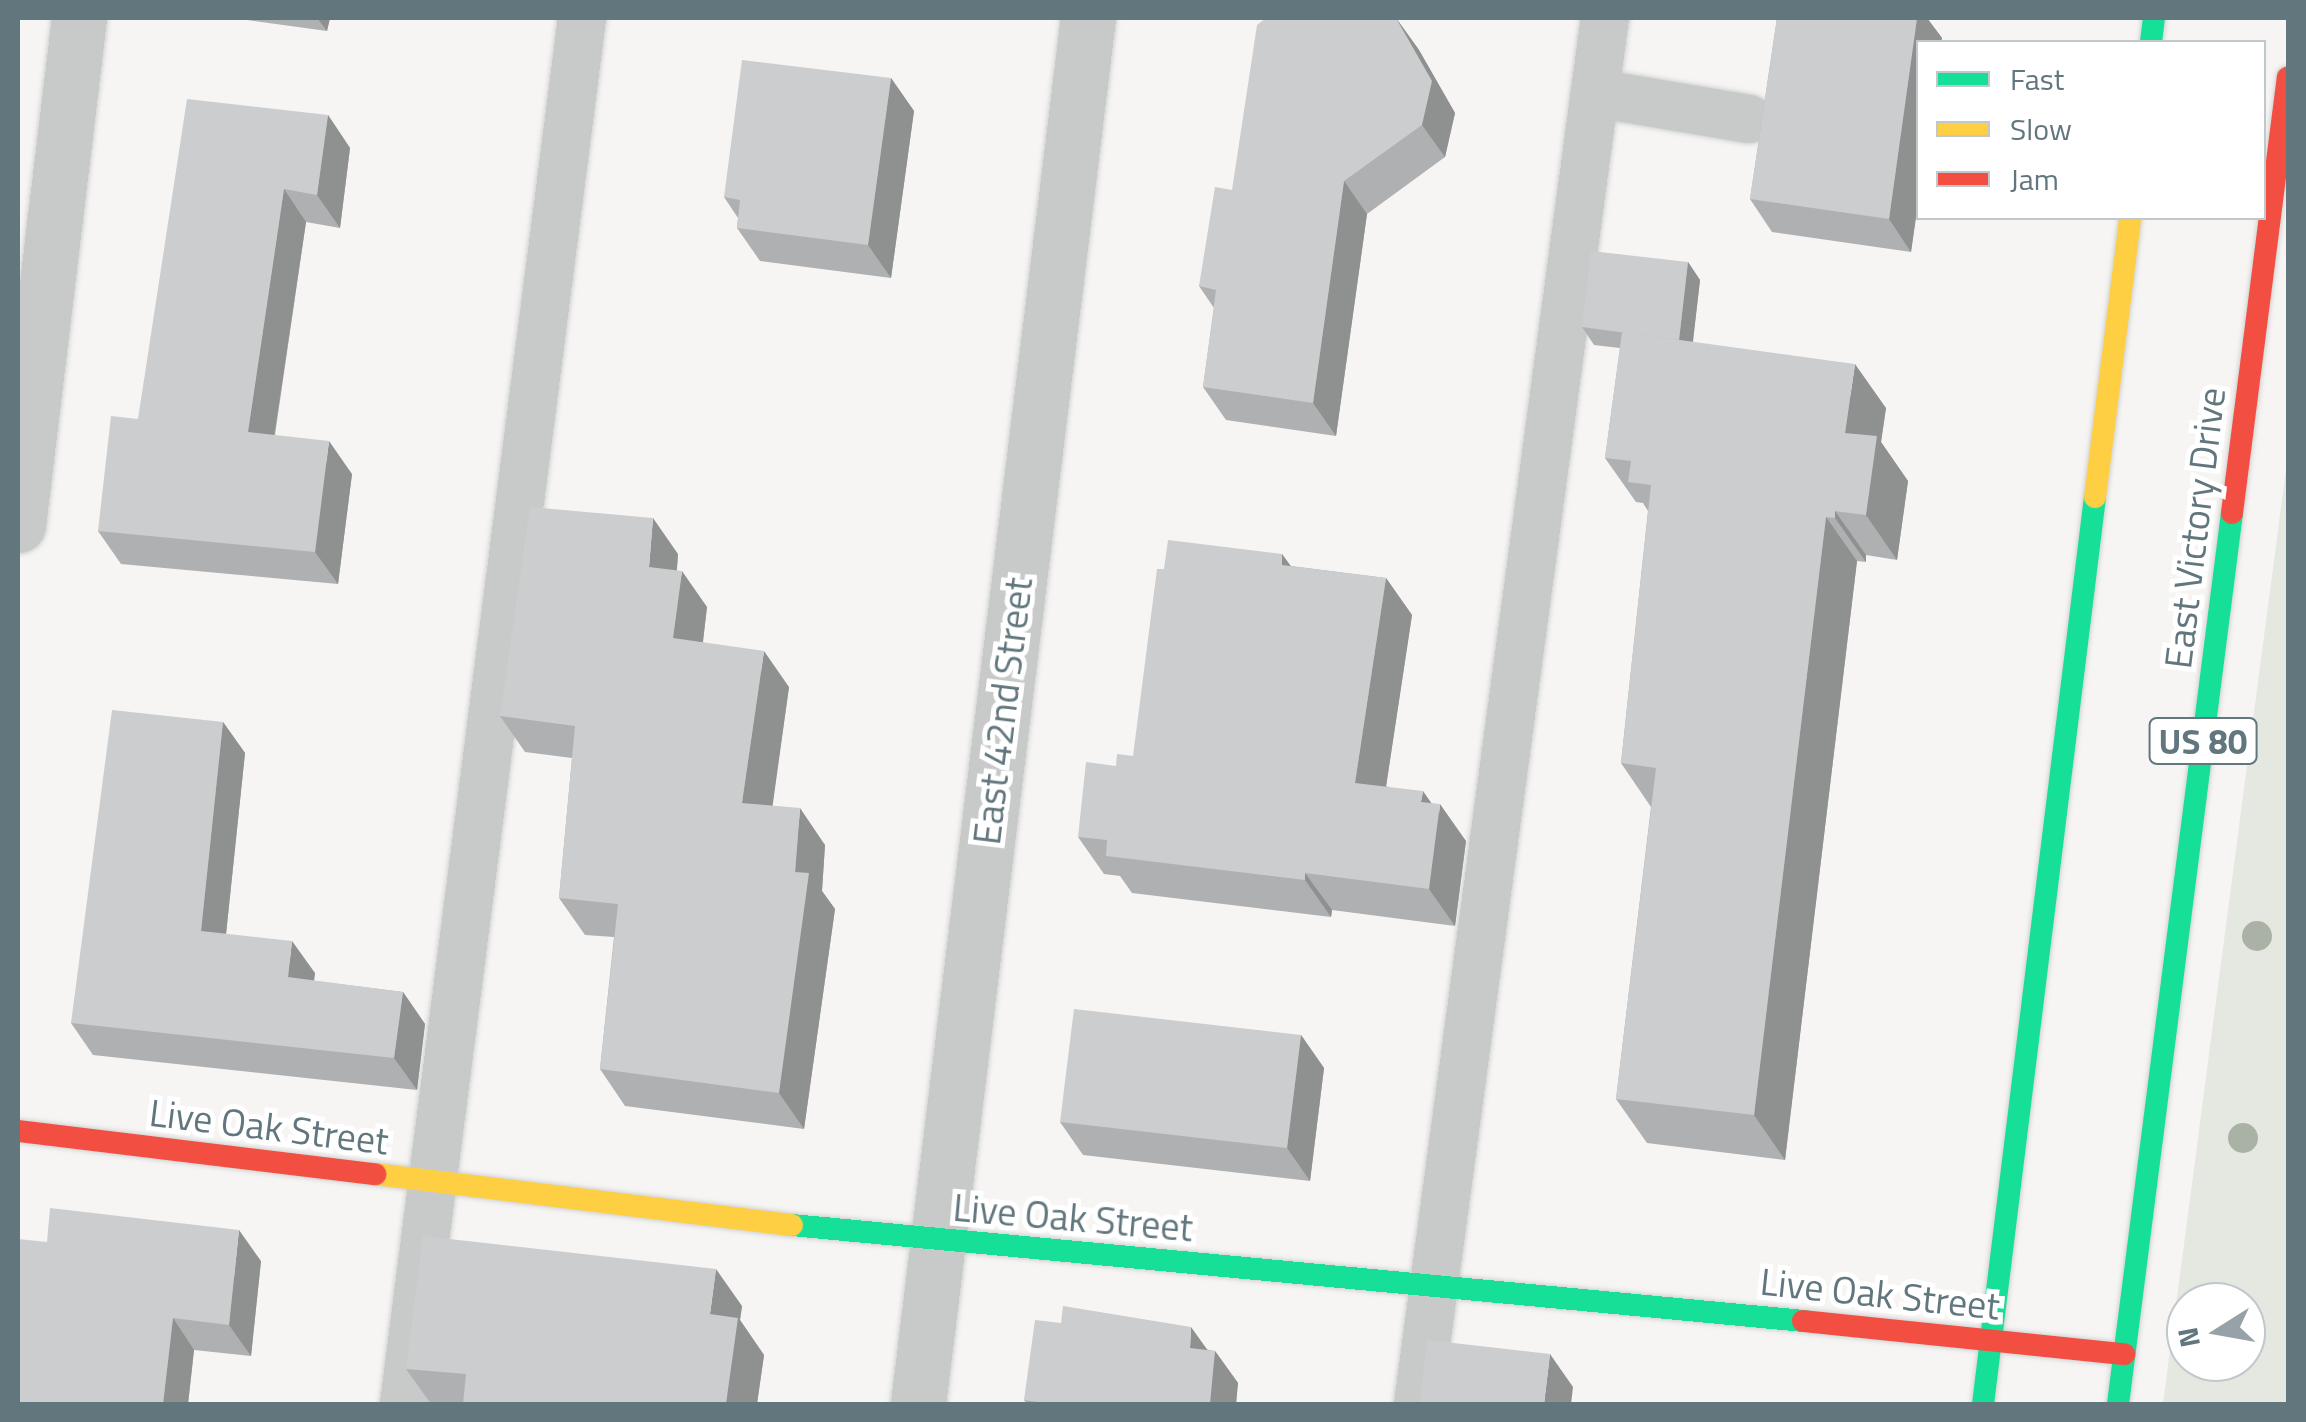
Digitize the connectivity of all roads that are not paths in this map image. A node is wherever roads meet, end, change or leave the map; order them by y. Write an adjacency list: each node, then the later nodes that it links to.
1 (79, 18): 9 (street)
2 (582, 18): 11 (lane)
3 (1088, 18): 12 (street, East 42nd Street)
4 (1605, 18): 6 (lane)
5 (2288, 78): 15 (main road, East Victory Drive / US 80)
6 (1594, 93): 7 (lane); 13 (lane)
7 (1749, 119)
8 (2130, 220): 14 (main road)
9 (18, 525)
10 (18, 1131): 11 (main road, Live Oak Street)
11 (431, 1182): 12 (main road, Live Oak Street); 16 (lane)
12 (938, 1243): 13 (main road, Live Oak Street); 17 (street, East 42nd Street)
13 (1434, 1283): 14 (main road, Live Oak Street); 18 (lane)
14 (1991, 1340): 15 (main road, Live Oak Street); 19 (main road)
15 (2124, 1354): 20 (main road, East Victory Drive / US 80)
16 (404, 1404)
17 (918, 1404)
18 (1418, 1404)
19 (1982, 1404)
20 (2118, 1404)

